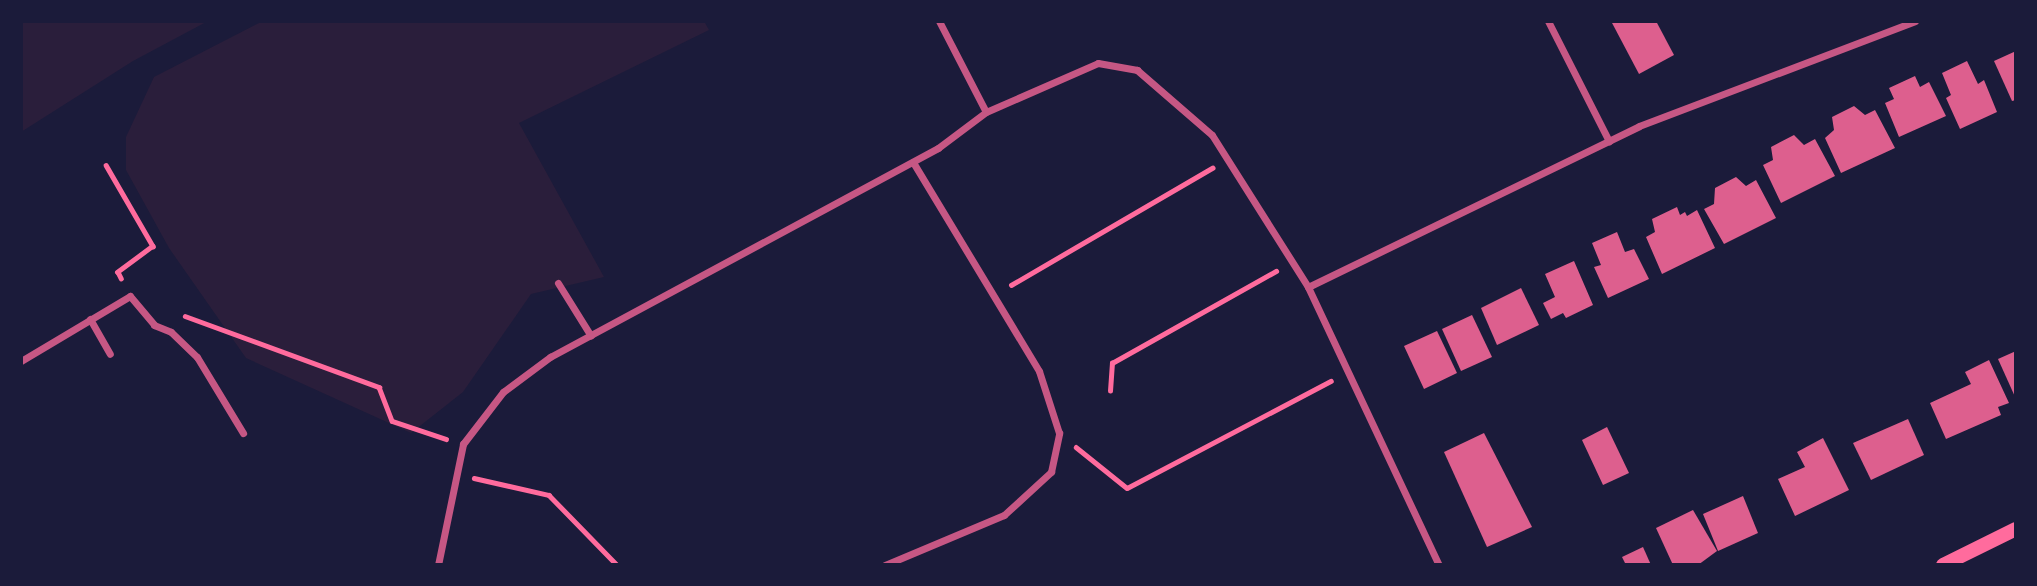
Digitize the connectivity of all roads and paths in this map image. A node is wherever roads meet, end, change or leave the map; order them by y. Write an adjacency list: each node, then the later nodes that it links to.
1 (939, 21): 5 (street)
2 (1548, 21): 6 (street)
3 (1915, 21): 4 (street)
4 (1901, 23): 6 (street)
5 (986, 112): 7 (street); 8 (street)
6 (1609, 141): 12 (street)
7 (1227, 160): 10 (street); 13 (path)
8 (913, 162): 13 (street); 17 (street)
9 (106, 165): 14 (path)
10 (1292, 262): 12 (street); 21 (path)
11 (558, 283): 17 (street)
12 (1308, 286): 20 (street)
13 (995, 295): 23 (street)
14 (130, 296): 16 (street); 22 (street)
15 (183, 316): 24 (path)
16 (90, 319): 18 (street); 19 (street)
17 (591, 336): 24 (street)
18 (110, 354)
19 (21, 361)
20 (1346, 373): 23 (path); 30 (street)
21 (1110, 391)
22 (243, 433)
23 (1059, 433): 29 (street)
24 (463, 444): 25 (street)
25 (459, 475): 27 (street); 28 (path)
26 (2016, 529): 31 (main road)
27 (438, 565)
28 (617, 565)
29 (885, 565)
30 (1439, 565)
31 (1943, 565)

